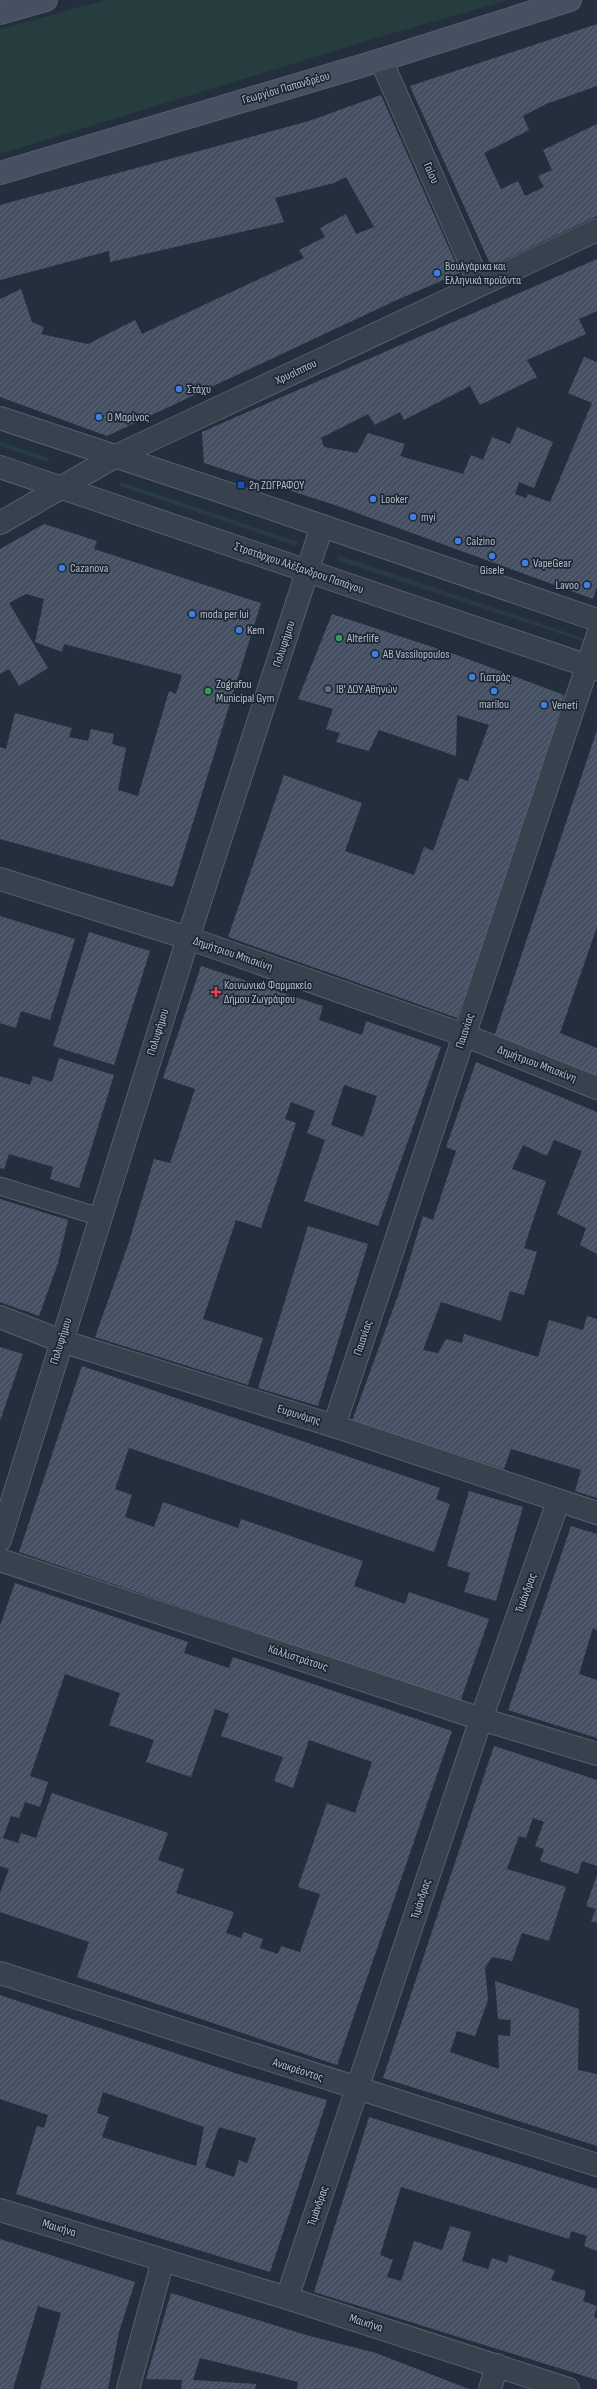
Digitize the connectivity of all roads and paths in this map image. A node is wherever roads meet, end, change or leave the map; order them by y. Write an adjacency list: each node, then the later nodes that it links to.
1 (570, 0): 4 (main road, Γεωργίου Παπανδρέου)
2 (42, 1): 3 (main road)
3 (0, 13)
4 (381, 60): 5 (main road, Γεωργίου Παπανδρέου); 7 (street, Γαίου)
5 (0, 173)
6 (597, 230): 7 (street, Χρυσίππου)
7 (480, 285): 9 (street, Χρυσίππου)
8 (0, 418): 9 (street)
9 (114, 457): 11 (street, Χρυσίππου); 13 (street)
10 (0, 467): 11 (street, Στρατάρχου Αλέξανδρου Παπάγου)
11 (60, 488): 12 (street, Χρυσίππου); 14 (street, Στρατάρχου Αλέξανδρου Παπάγου)
12 (0, 523)
13 (322, 526): 14 (street, Πολυφήμου); 15 (street)
14 (309, 571): 17 (street, Στρατάρχου Αλέξανδρου Παπάγου); 19 (street, Πολυφήμου)
15 (597, 620)
16 (597, 636): 17 (street, Παιανίας)
17 (592, 668): 20 (street, Παιανίας)
18 (0, 880): 19 (street, Δημήτριου Μπισκίνη)
19 (188, 938): 20 (street, Δημήτριου Μπισκίνη); 23 (street, Πολυφήμου)
20 (464, 1035): 21 (street, Δημήτριου Μπισκίνη); 26 (street, Παιανίας)
21 (597, 1088)
22 (0, 1186): 23 (lane)
23 (100, 1217): 25 (street, Πολυφήμου)
24 (0, 1318): 25 (street, Ευρυνόμης)
25 (61, 1341): 26 (street, Ευρυνόμης); 29 (street, Πολυφήμου)
26 (334, 1426): 27 (street, Ευρυνόμης)
27 (558, 1502): 28 (street, Ευρυνόμης); 31 (street, Τιμάνδρας)
28 (597, 1513)
29 (0, 1540)
30 (0, 1560): 31 (street, Καλλιστράτους)
31 (481, 1719): 32 (street, Καλλιστράτους); 34 (street, Τιμάνδρας)
32 (597, 1754)
33 (0, 1973): 34 (street, Ανακρέοντος)
34 (358, 2090): 35 (street, Ανακρέοντος); 38 (street, Τιμάνδρας)
35 (597, 2165)
36 (0, 2210): 37 (street, Μαικήνα)
37 (163, 2260): 38 (street, Μαικήνα); 40 (street)
38 (286, 2298): 39 (street, Μαικήνα)
39 (497, 2365): 41 (street); 42 (street, Μαικήνα)
40 (128, 2389)
41 (490, 2389)
42 (568, 2389)

